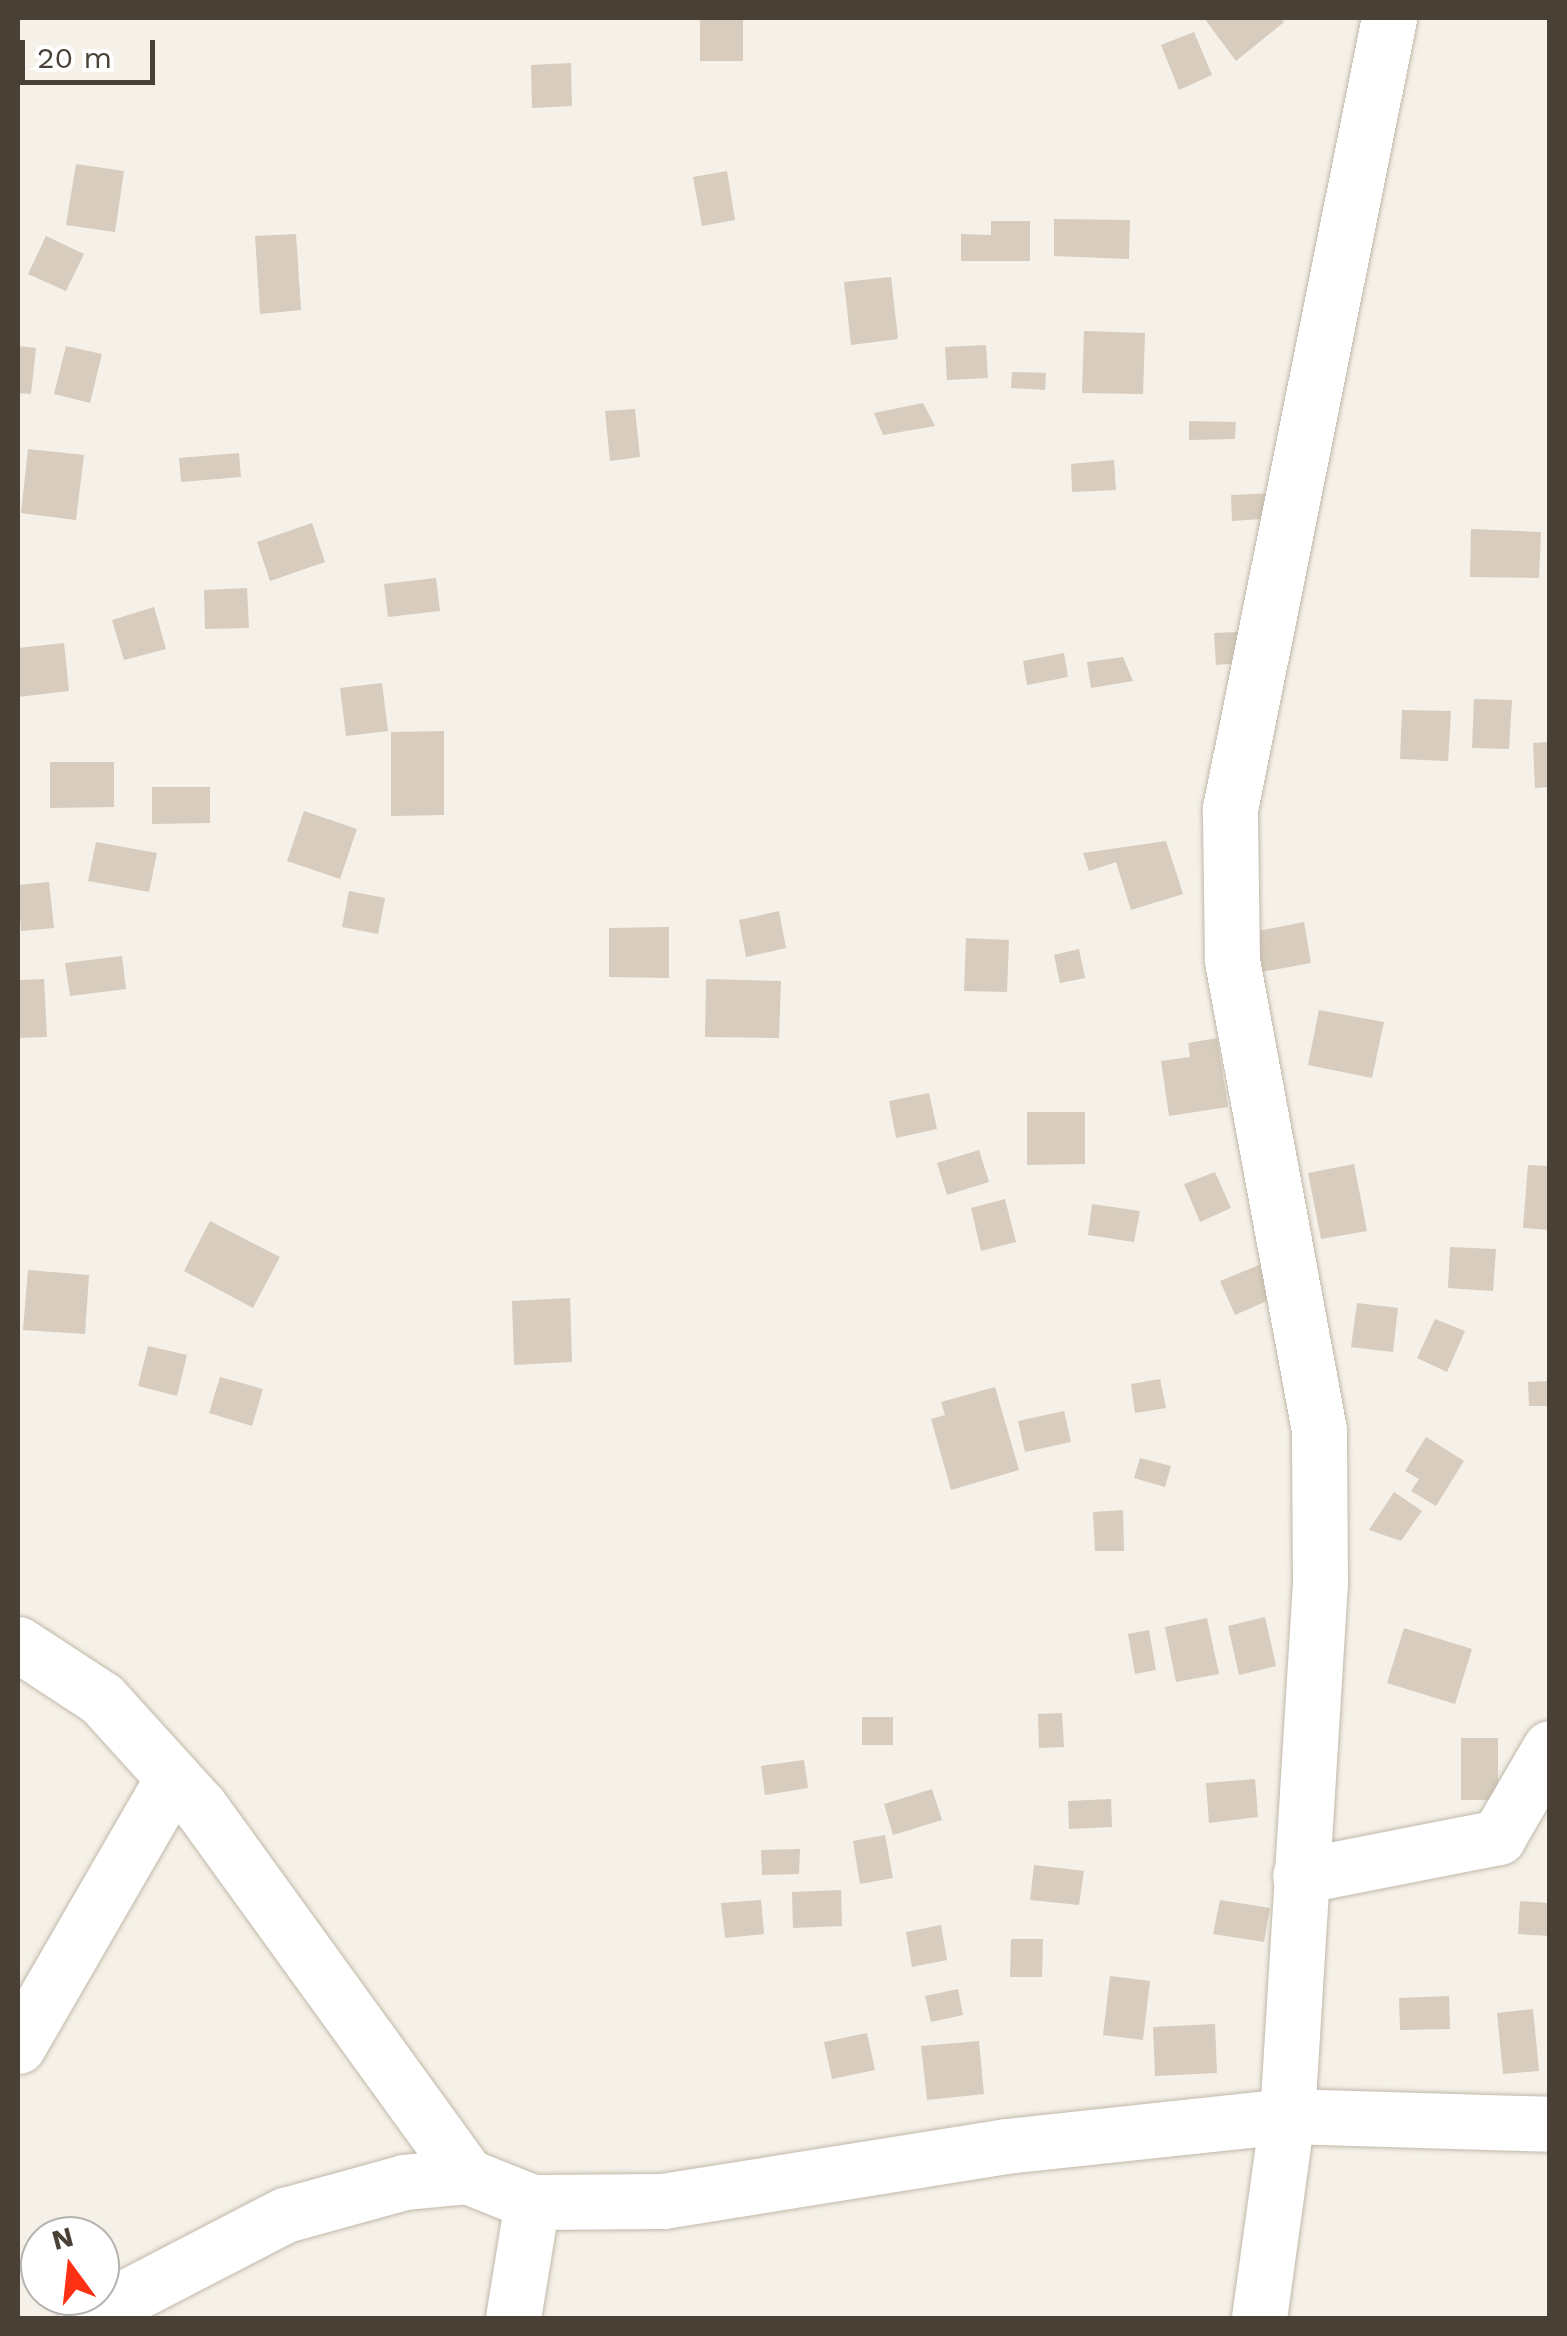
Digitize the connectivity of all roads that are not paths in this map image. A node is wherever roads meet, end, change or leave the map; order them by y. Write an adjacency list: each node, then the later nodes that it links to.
1 (1389, 18): 5 (street)
2 (18, 1644): 4 (street)
3 (1550, 1748): 5 (street)
4 (173, 1778): 6 (street); 9 (street)
5 (1300, 1876): 7 (street)
6 (18, 2046)
7 (1286, 2116): 8 (street); 10 (street); 13 (street)
8 (1550, 2124)
9 (467, 2176): 10 (street); 11 (street)
10 (532, 2202): 12 (street)
11 (86, 2318)
12 (513, 2318)
13 (1259, 2318)

